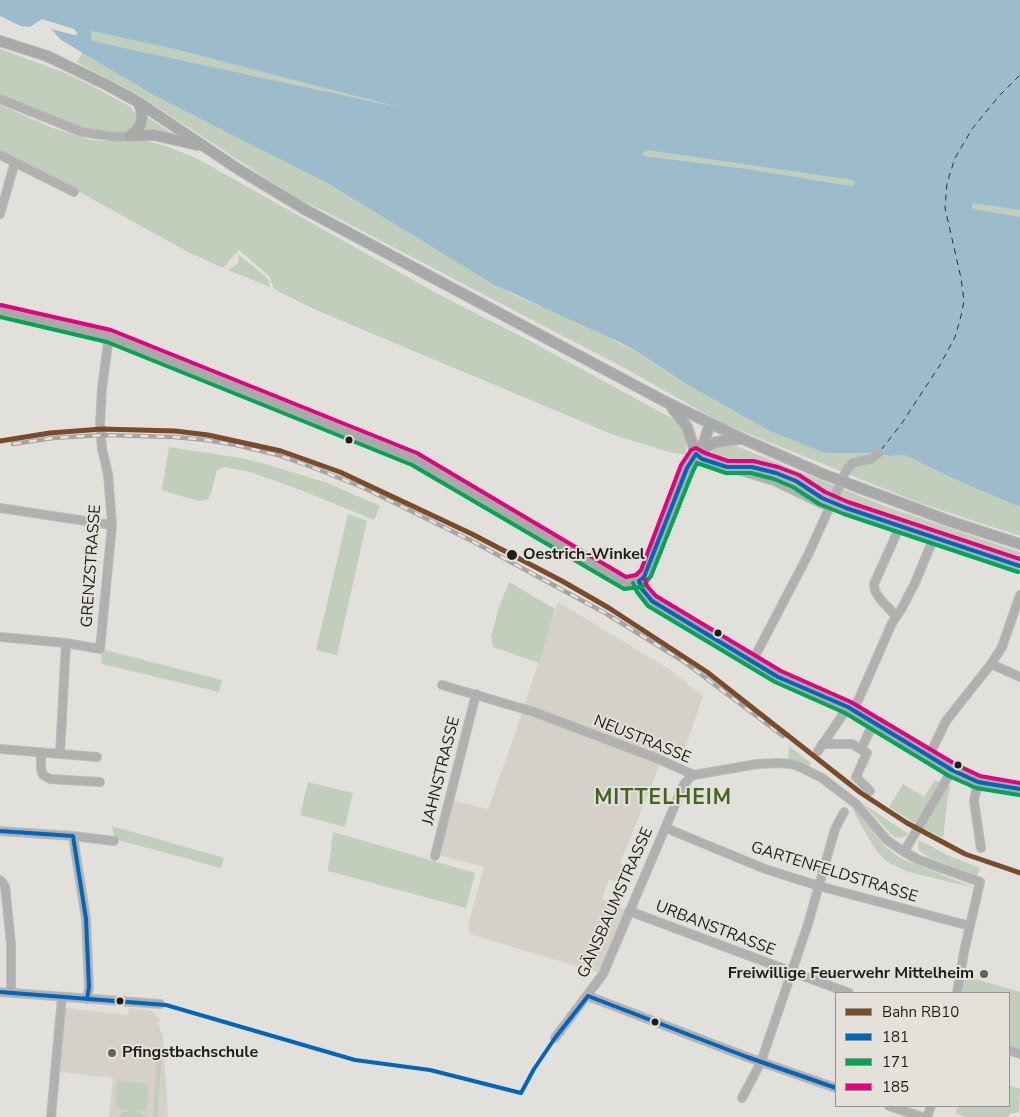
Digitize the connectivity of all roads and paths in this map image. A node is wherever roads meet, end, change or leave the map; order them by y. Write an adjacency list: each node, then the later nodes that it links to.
1 (0, 41): 3 (main road)
2 (0, 99): 4 (street)
3 (138, 102): 4 (main road); 5 (main road)
4 (129, 136): 5 (main road)
5 (206, 149): 12 (main road)
6 (0, 155): 7 (street)
7 (15, 162): 8 (street); 9 (street)
8 (74, 192)
9 (0, 214)
10 (0, 311): 11 (main road)
11 (109, 336): 19 (street, GRENZSTRASSE); 24 (main road)
12 (664, 401): 13 (main road); 15 (main road)
13 (710, 424): 14 (main road); 15 (main road)
14 (742, 439): 15 (main road); 22 (main road, bridge)
15 (697, 449): 17 (street); 24 (main road)
16 (879, 453): 17 (street)
17 (832, 502): 20 (street); 29 (street)
18 (0, 508): 19 (street)
19 (112, 525): 28 (street, GRENZSTRASSE)
20 (900, 526): 21 (street); 26 (street)
21 (934, 537): 23 (street); 26 (street)
22 (1020, 544)
23 (1020, 566)
24 (638, 581): 29 (main road)
25 (1020, 595): 30 (street)
26 (896, 616): 34 (street)
27 (0, 636): 28 (street)
28 (66, 643): 39 (street)
29 (752, 662): 34 (main road)
30 (991, 664): 31 (street); 40 (street)
31 (1020, 677)
32 (442, 685): 33 (street, NEUSTRASSE)
33 (476, 694): 43 (street, NEUSTRASSE); 55 (street, JAHNSTRASSE)
34 (851, 708): 35 (main road); 37 (street)
35 (874, 722): 37 (street); 40 (main road)
36 (0, 749): 38 (street)
37 (861, 749): 47 (street)
38 (41, 752): 39 (street); 44 (street)
39 (60, 754): 41 (street)
40 (929, 756): 42 (main road)
41 (97, 757)
42 (952, 770): 45 (main road); 54 (street)
43 (694, 775): 49 (street, GÄNSBAUMSTRASSE); 54 (street, NEUSTRASSE)
44 (100, 782)
45 (978, 782): 46 (main road); 53 (street)
46 (1020, 789)
47 (870, 791)
48 (844, 812): 57 (street)
49 (666, 828): 57 (street, GARTENFELDSTRASSE); 58 (street, GÄNSBAUMSTRASSE)
50 (0, 831): 51 (street)
51 (73, 836): 52 (street); 67 (street)
52 (114, 840)
53 (981, 848)
54 (904, 852): 59 (street, NEUSTRASSE)
55 (435, 856)
56 (0, 880): 62 (street)
57 (818, 886): 59 (street, GARTENFELDSTRASSE); 60 (street)
58 (629, 911): 60 (street, URBANSTRASSE); 65 (street, GÄNSBAUMSTRASSE)
59 (970, 926): 64 (street)
60 (791, 973): 63 (street, URBANSTRASSE); 70 (street)
61 (0, 992): 62 (street)
62 (11, 992): 66 (street)
63 (846, 992)
64 (957, 992)
65 (588, 996): 69 (street, GÄNSBAUMSTRASSE); 70 (street)
66 (62, 997): 67 (street); 74 (street)
67 (87, 999): 68 (street)
68 (160, 1004)
69 (555, 1038)
70 (761, 1062): 71 (street); 72 (street)
71 (835, 1088)
72 (742, 1098)
73 (892, 1107): 75 (street)
74 (51, 1117)
75 (922, 1117)

